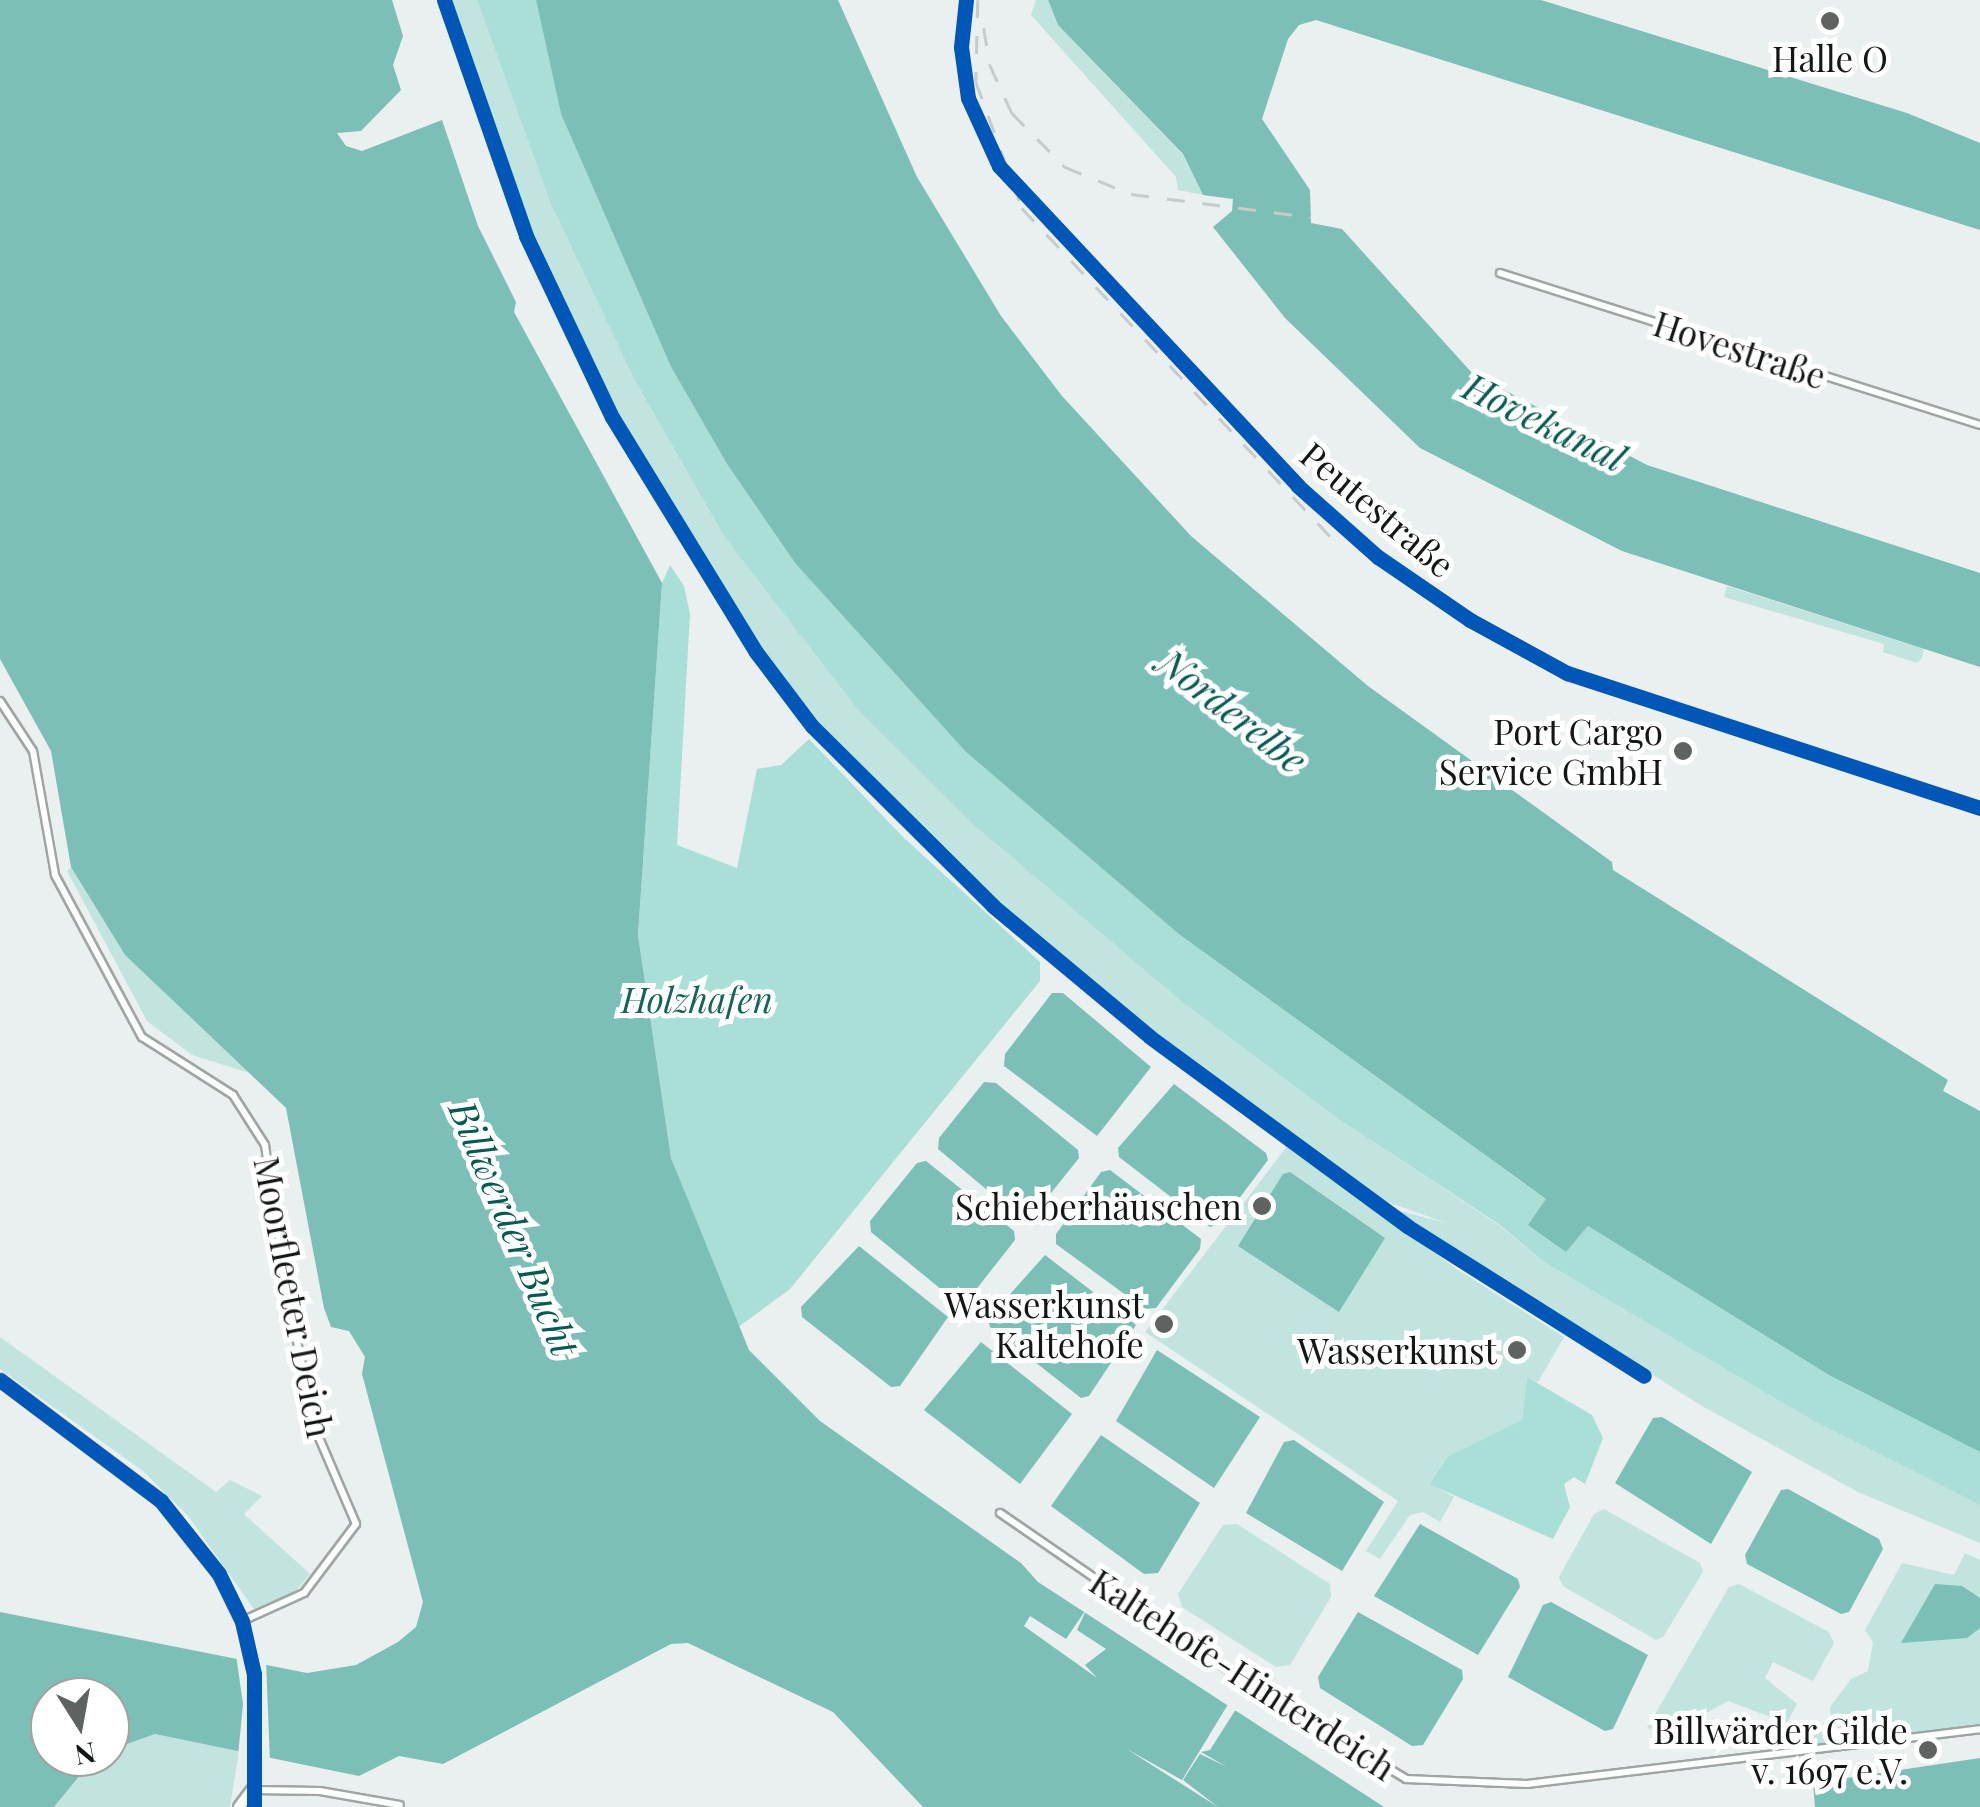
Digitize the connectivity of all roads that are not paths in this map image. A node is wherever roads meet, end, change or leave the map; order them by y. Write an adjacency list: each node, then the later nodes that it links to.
1 (966, 0): 5 (street, Peutestraße)
2 (1500, 273): 3 (street, Hovestraße)
3 (1980, 425)
4 (0, 701): 8 (street, Moorfleeter Deich)
5 (1980, 808)
6 (0, 1380): 8 (main road)
7 (1000, 1513): 9 (street, Kaltehofe-Hinterdeich)
8 (242, 1620): 10 (main road)
9 (1980, 1729)
10 (252, 1790): 11 (street); 12 (main road); 13 (main road)
11 (400, 1806)
12 (239, 1807)
13 (254, 1807)

